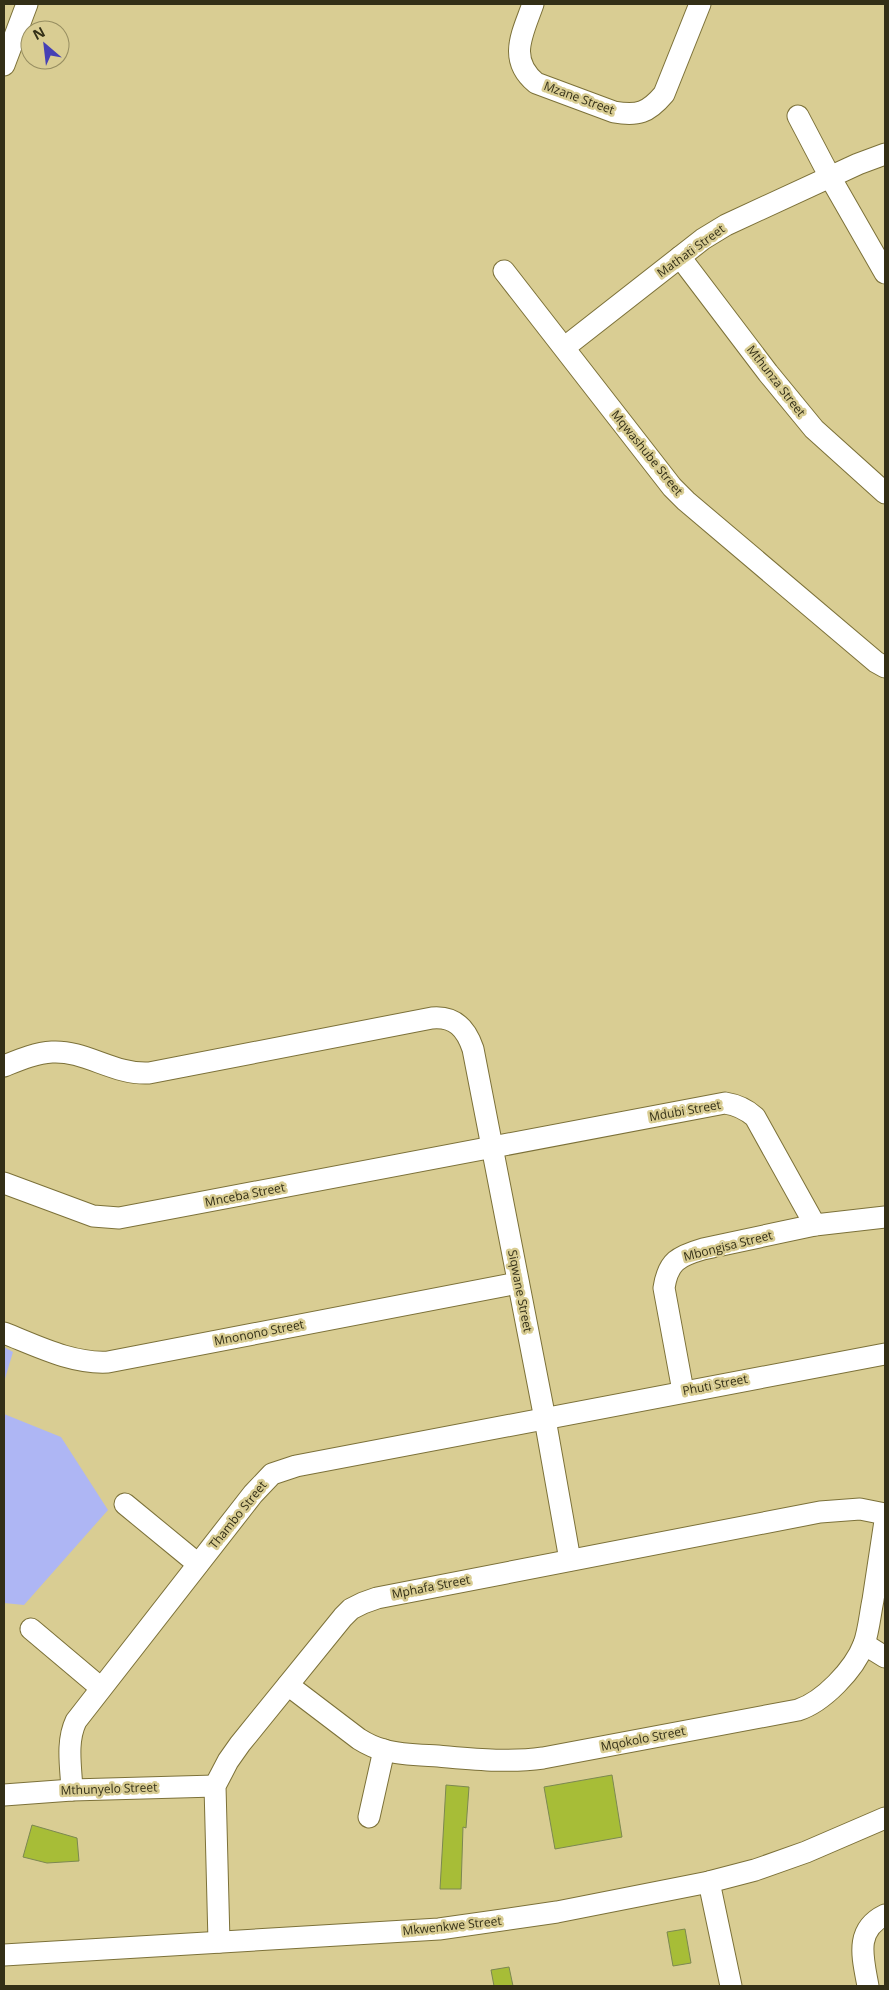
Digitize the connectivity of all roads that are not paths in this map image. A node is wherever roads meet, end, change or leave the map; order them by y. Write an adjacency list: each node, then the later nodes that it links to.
1 (533, 4): 2 (street, Mzane Street)
2 (700, 4)
3 (17, 11): 4 (street)
4 (4, 64)
5 (798, 116): 7 (street)
6 (885, 154): 7 (street, Mathati Street)
7 (830, 177): 8 (street, Mathati Street); 10 (street)
8 (680, 257): 11 (street, Mathati Street); 12 (street, Mthunza Street)
9 (504, 271): 11 (street, Mqwashube Street)
10 (885, 273)
11 (565, 347): 13 (street, Mqwashube Street)
12 (885, 493)
13 (885, 667)
14 (4, 1066): 15 (street, Siqwane Street)
15 (491, 1148): 16 (street, Mnceba Street); 18 (street, Mdubi Street); 19 (street, Siqwane Street)
16 (4, 1183)
17 (885, 1217): 18 (street, Mbongisa Street)
18 (815, 1225): 22 (street, Mbongisa Street)
19 (518, 1283): 20 (street, Mnonono Street); 23 (street, Siqwane Street)
20 (4, 1333)
21 (885, 1354): 22 (street, Phuti Street)
22 (683, 1391): 23 (street, Phuti Street)
23 (545, 1419): 27 (street, Siqwane Street); 28 (street, Thambo Street)
24 (125, 1504): 28 (street)
25 (885, 1514): 27 (street, Mphafa Street)
26 (885, 1520): 30 (street, Mqokolo Street)
27 (570, 1560): 32 (street, Mphafa Street)
28 (198, 1564): 33 (street, Thambo Street)
29 (31, 1629): 33 (street)
30 (864, 1644): 31 (street); 34 (street, Mqokolo Street)
31 (885, 1657)
32 (288, 1685): 34 (street, Mqokolo Street); 35 (street, Mphafa Street)
33 (102, 1688): 36 (street, Thambo Street)
34 (384, 1750): 38 (street)
35 (215, 1786): 36 (street, Mthunyelo Street); 42 (street, Mphafa Street)
36 (72, 1790): 37 (street, Mthunyelo Street)
37 (4, 1795)
38 (368, 1817)
39 (885, 1818): 40 (street, Mkwenkwe Street)
40 (709, 1882): 42 (street, Mkwenkwe Street); 44 (street)
41 (885, 1915): 45 (street)
42 (220, 1942): 43 (street, Mkwenkwe Street)
43 (4, 1955)
44 (731, 1986)
45 (868, 1986)

